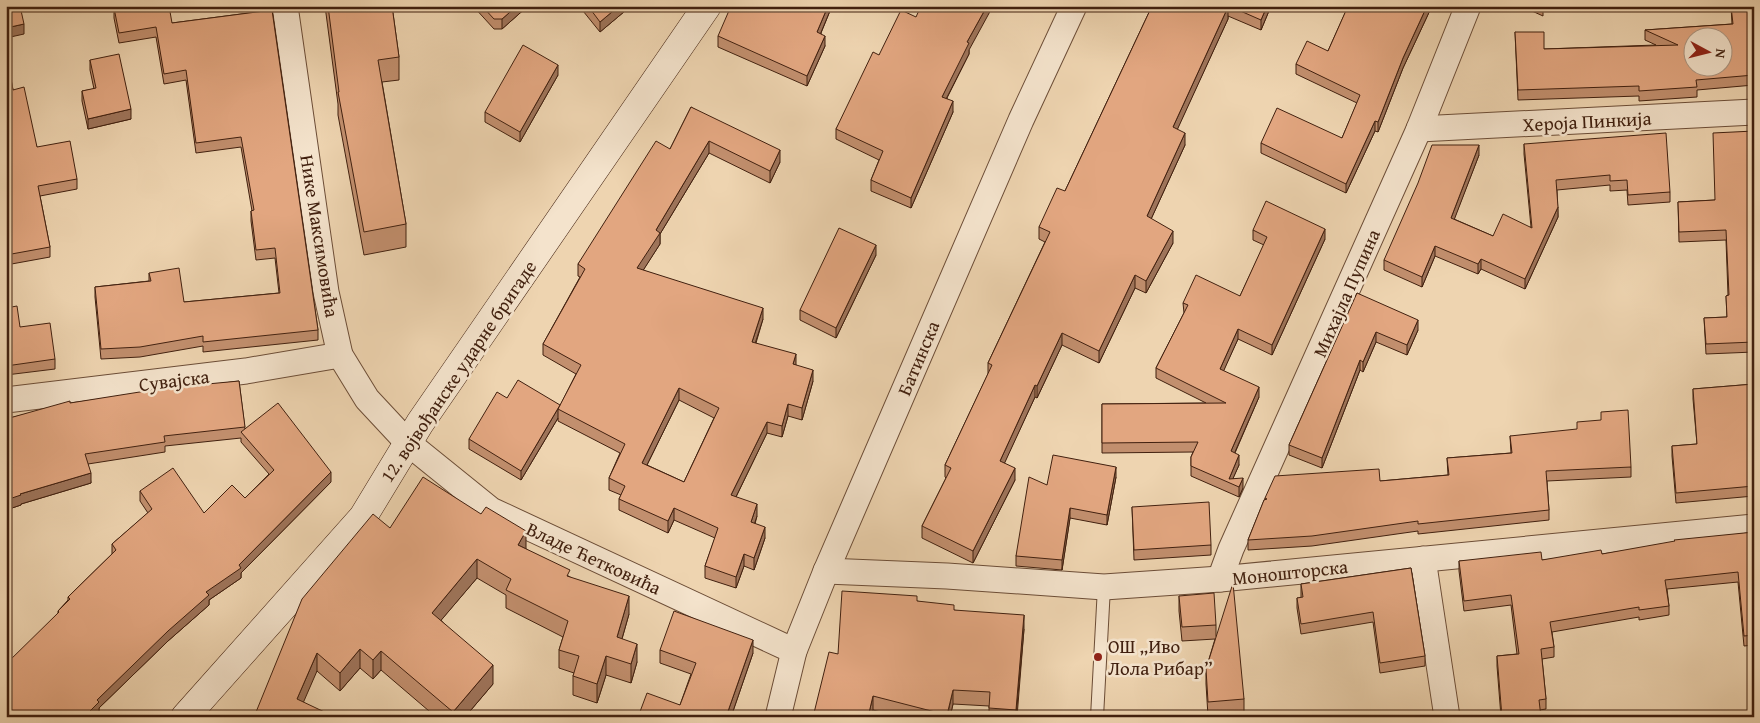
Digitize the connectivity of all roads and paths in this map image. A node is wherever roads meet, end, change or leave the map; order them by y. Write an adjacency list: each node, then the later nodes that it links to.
1 (285, 6): 7 (street, Нике Максимовића)
2 (707, 6): 9 (main road, 12. војвођанске ударне бригаде)
3 (1074, 6): 12 (street, Батинска)
4 (1468, 6): 6 (street, Михајла Пупина)
5 (1754, 112): 6 (street, Хероја Пинкија)
6 (1419, 129): 13 (street, Михајла Пупина)
7 (340, 355): 8 (street, Сувајска); 9 (street, Нике Максимовића)
8 (6, 400)
9 (408, 443): 15 (street, Владе Ћетковића); 16 (main road, 12. војвођанске ударне бригаде)
10 (1754, 527): 11 (street, Моношторска)
11 (1424, 559): 13 (street, Моношторска); 19 (street)
12 (826, 571): 14 (street, Моношторска); 15 (street, Батинска)
13 (1220, 579): 14 (street, Моношторска)
14 (1104, 587): 18 (lane)
15 (794, 652): 17 (street, Батинска)
16 (185, 717)
17 (778, 717)
18 (1097, 717)
19 (1447, 717)

